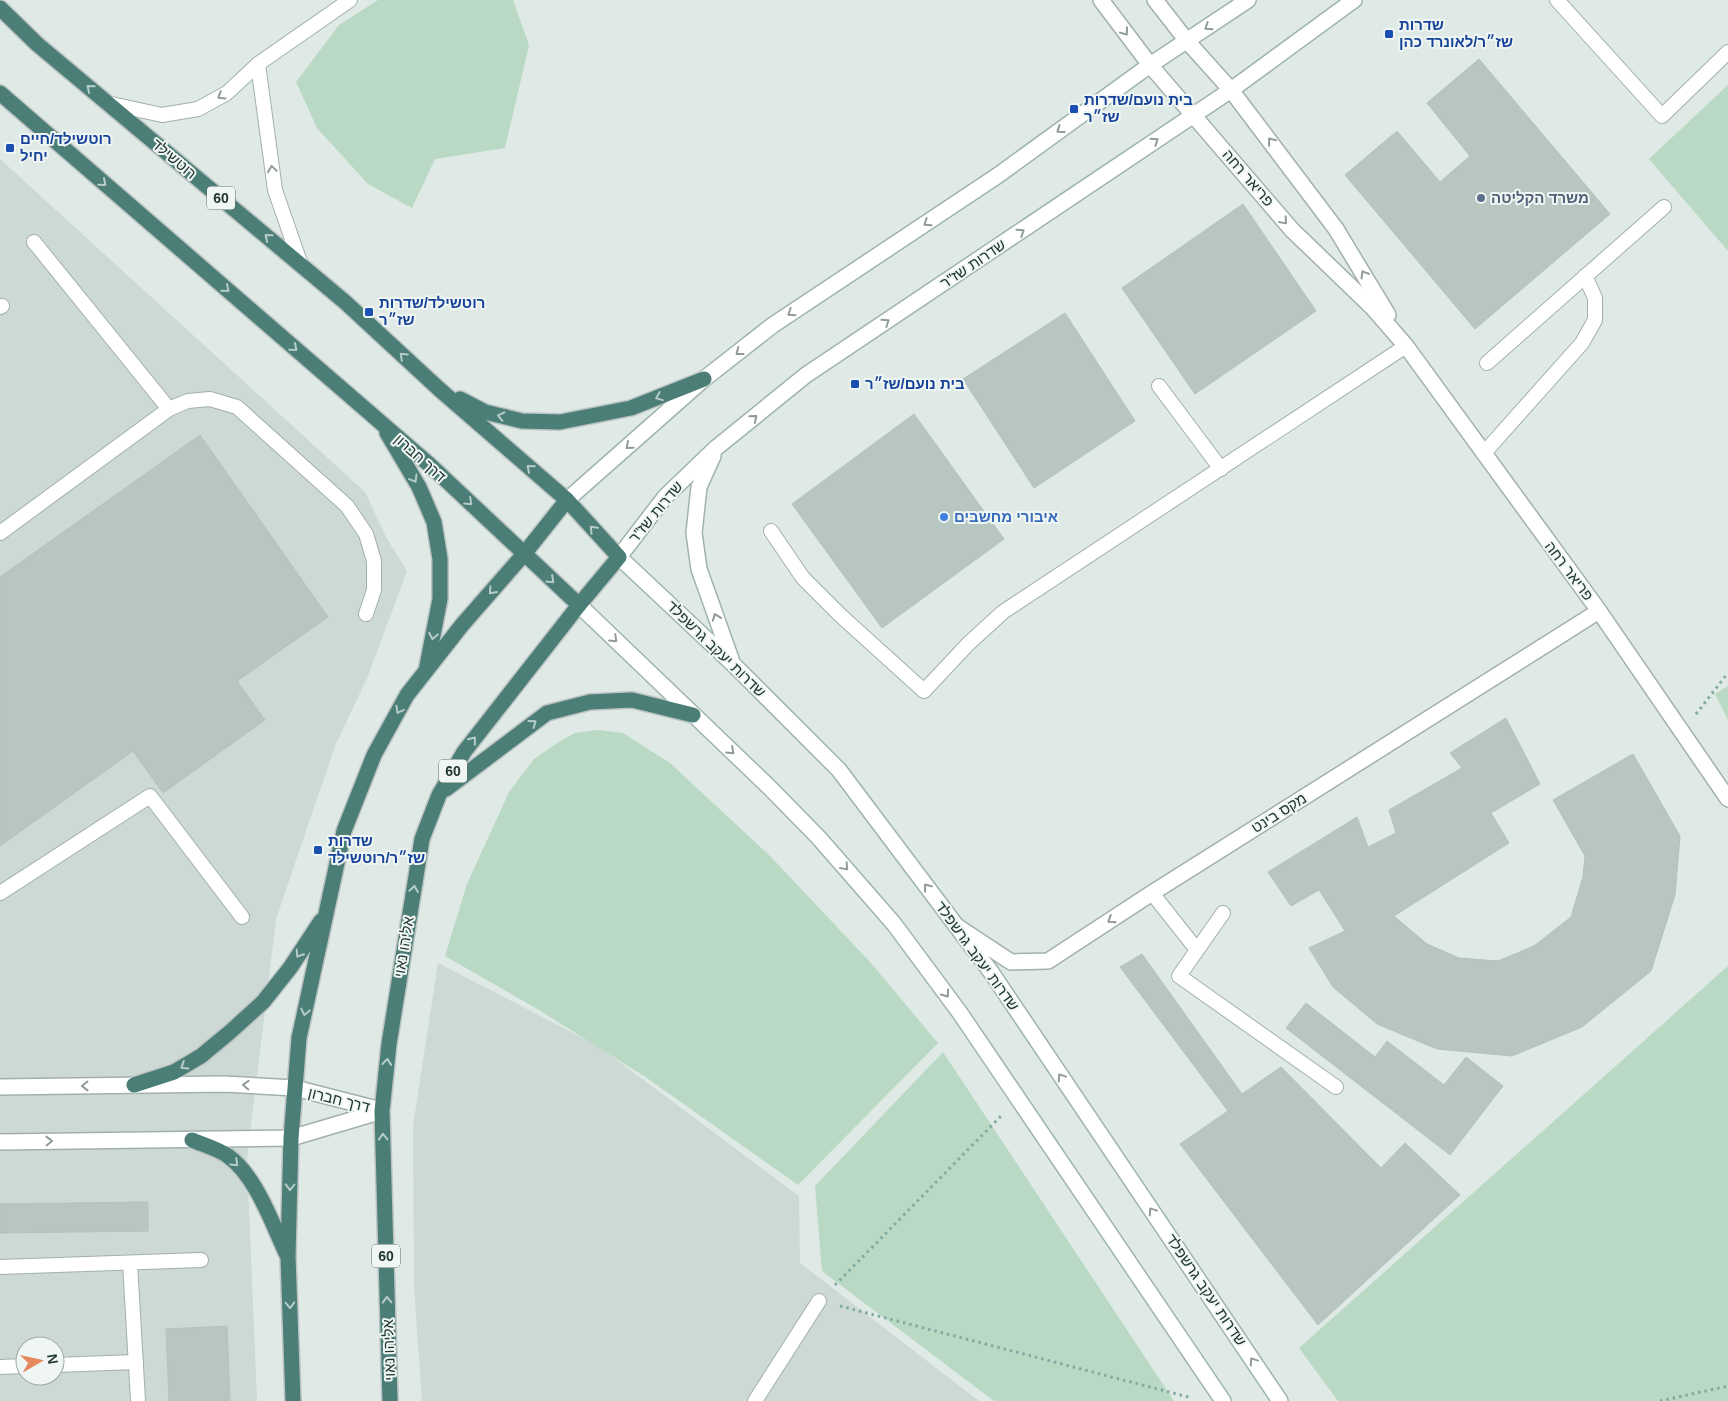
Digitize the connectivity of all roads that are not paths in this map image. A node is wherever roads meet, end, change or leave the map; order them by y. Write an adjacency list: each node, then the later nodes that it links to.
1 (350, 0): 10 (lane)
2 (1101, 0): 11 (main road, פריאר רחה, one-way to 11)
3 (1155, 0): 8 (main road, פריאר רחה)
4 (1248, 0): 8 (main road, one-way to 8)
5 (1354, 0): 12 (main road, שדרות שז"ר)
6 (1557, 0): 9 (lane)
7 (0, 8): 14 (highway, רוטשילד / 60, one-way to 7)
8 (1187, 41): 11 (main road); 12 (main road, פריאר רחה)
9 (1728, 52)
10 (258, 64): 14 (lane, one-way to 14); 18 (lane, one-way to 10)
11 (1150, 65): 15 (main road, פריאר רחה); 22 (main road, one-way to 22)
12 (1231, 90): 15 (main road, שדרות שז"ר); 20 (main road, פריאר רחה, one-way to 12)
13 (0, 93): 26 (highway, דרך חברון, one-way to 26)
14 (107, 103): 18 (highway, רוטשילד / 60, one-way to 14)
15 (1193, 115): 20 (main road, פריאר רחה, one-way to 20); 27 (main road, שדרות שז"ר, one-way to 15)
16 (1664, 207): 19 (lane)
17 (34, 242): 25 (lane)
18 (301, 265): 24 (highway, רוטשילד / 60, one-way to 18)
19 (1585, 276): 21 (lane); 28 (lane)
20 (1406, 346): 28 (main road, פריאר רחה); 29 (lane)
21 (1487, 363)
22 (704, 379): 24 (highway, one-way to 24); 30 (main road, one-way to 30)
23 (1158, 386): 29 (lane)
24 (439, 389): 30 (highway, 60, one-way to 24)
25 (169, 409): 32 (lane); 37 (lane)
26 (380, 422): 33 (highway, דרך חברון, one-way to 33); 39 (highway, one-way to 39)
27 (716, 448): 34 (main road, שדרות שז"ר); 38 (main road, one-way to 27)
28 (1484, 453): 36 (main road, פריאר רחה)
29 (1221, 469): 31 (lane)
30 (567, 500): 33 (highway); 34 (highway, 60, one-way to 30)
31 (771, 531)
32 (0, 533)
33 (524, 554): 35 (highway, דרך חברון, one-way to 35); 39 (highway, one-way to 39)
34 (619, 557): 35 (highway, אליהו נאוי / 60); 38 (main road, שדרות יעקב גרשפלד)
35 (579, 605): 40 (main road, one-way to 40); 41 (highway, אליהו נאוי / 60, one-way to 35)
36 (1599, 611): 42 (main road, פריאר רחה); 44 (main road, מקס בינט)
37 (366, 614)
38 (732, 662): 48 (main road, שדרות יעקב גרשפלד, one-way to 38)
39 (426, 670): 46 (highway, one-way to 46)
40 (693, 715): 41 (highway, one-way to 40); 73 (main road, one-way to 73)
41 (439, 795): 54 (highway, אליהו נאוי / 60, one-way to 41)
42 (1728, 799)
43 (0, 893): 47 (lane)
44 (1152, 893): 48 (main road, מקס בינט, one-way to 48); 49 (lane)
45 (1223, 912): 49 (lane)
46 (326, 914): 50 (highway, one-way to 50); 53 (highway, one-way to 53)
47 (242, 917)
48 (956, 926): 74 (main road, שדרות יעקב גרשפלד, one-way to 48)
49 (1197, 950): 52 (lane)
50 (134, 1085): 51 (main road, דרך חברון, one-way to 51); 53 (main road, דרך חברון, one-way to 50)
51 (0, 1086)
52 (1336, 1086)
53 (295, 1088): 54 (main road, דרך חברון); 55 (highway)
54 (382, 1111): 55 (main road, דרך חברון); 67 (highway, אליהו נאוי / 60, one-way to 54)
55 (291, 1138): 56 (main road, דרך חברון); 58 (highway, one-way to 58)
56 (192, 1140): 57 (main road, דרך חברון, one-way to 56); 58 (highway, one-way to 58)
57 (0, 1142)
58 (288, 1256): 69 (highway, one-way to 69)
59 (201, 1260): 60 (lane)
60 (130, 1263): 61 (lane); 63 (lane)
61 (0, 1268)
62 (819, 1301): 72 (lane)
63 (136, 1362): 64 (lane); 68 (lane)
64 (65, 1365)
65 (15, 1366): 66 (lane)
66 (0, 1367)
67 (389, 1383): 70 (highway, אליהו נאוי / 60); 71 (main road)
68 (138, 1401)
69 (294, 1401)
70 (390, 1401)
71 (397, 1401)
72 (755, 1401)
73 (1223, 1401)
74 (1280, 1401)

